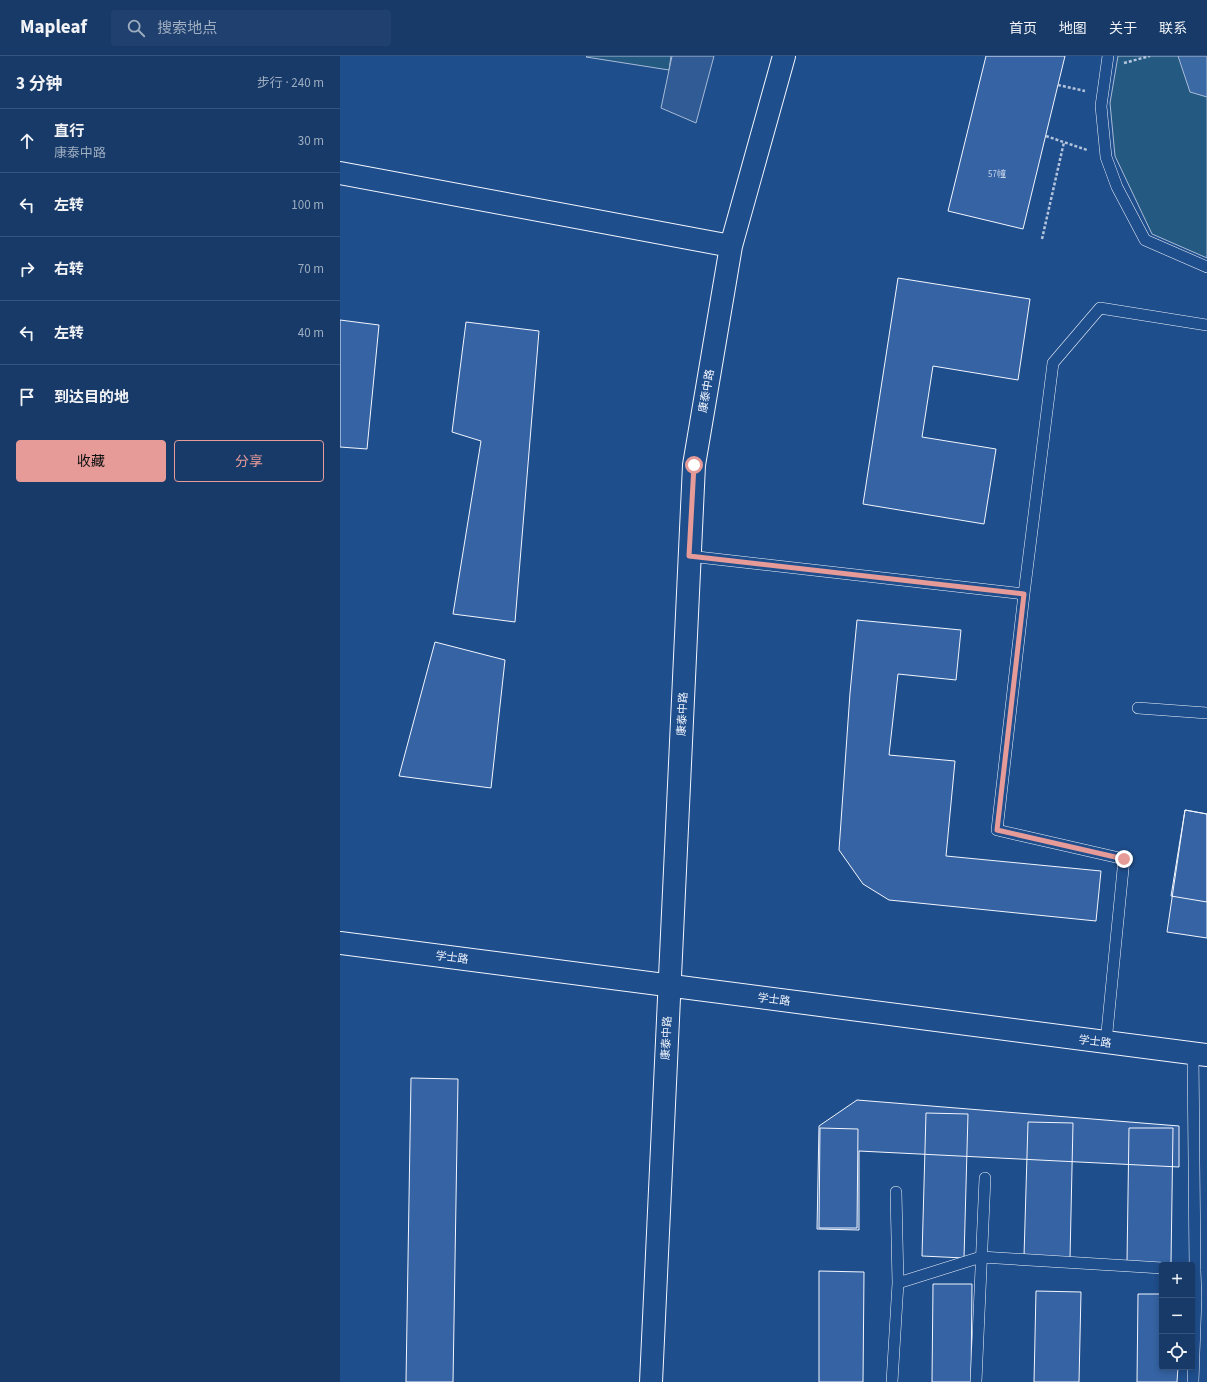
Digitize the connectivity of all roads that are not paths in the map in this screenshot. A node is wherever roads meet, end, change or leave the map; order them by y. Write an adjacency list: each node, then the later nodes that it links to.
1 (784, 56): 4 (street, 康泰中路)
2 (1107, 62): 5 (lane)
3 (340, 173): 4 (street)
4 (731, 246): 7 (street, 康泰中路)
5 (1207, 267)
6 (1207, 325): 8 (lane)
7 (689, 556): 8 (lane); 12 (street, 康泰中路)
8 (1024, 594): 13 (lane)
9 (1138, 708): 10 (lane)
10 (1207, 713)
11 (340, 943): 12 (street, 学士路)
12 (669, 985): 13 (street, 学士路); 22 (street, 康泰中路)
13 (1106, 1042): 14 (street, 学士路)
14 (1200, 1054): 18 (lane)
15 (985, 1178): 17 (lane)
16 (896, 1192): 20 (lane)
17 (981, 1258): 19 (lane); 20 (lane); 24 (lane)
18 (1193, 1262)
19 (1159, 1268)
20 (898, 1283): 23 (lane)
21 (1195, 1288): 25 (lane)
22 (651, 1382)
23 (892, 1382)
24 (976, 1382)
25 (1193, 1382)

